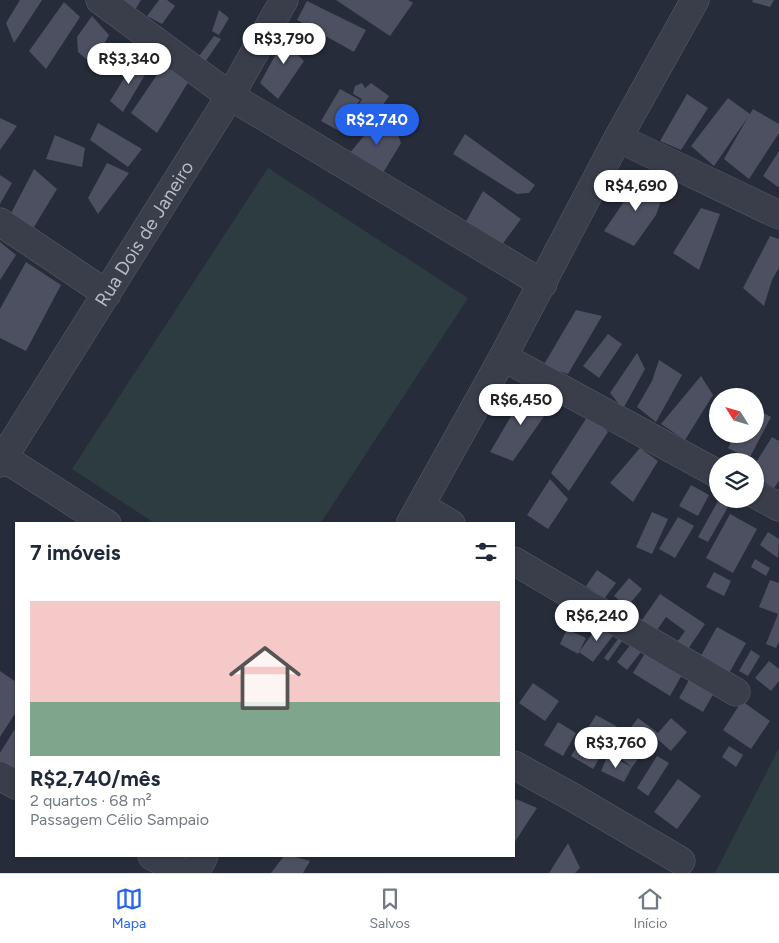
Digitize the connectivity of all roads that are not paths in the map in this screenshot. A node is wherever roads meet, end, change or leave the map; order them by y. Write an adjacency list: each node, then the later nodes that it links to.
1 (100, 0): 4 (street)
2 (284, 0): 4 (street, Rua Dois de Janeiro)
3 (695, 0): 5 (street)
4 (230, 96): 8 (street); 9 (street, Rua Dois de Janeiro)
5 (618, 138): 6 (street); 8 (street)
6 (779, 214)
7 (0, 222): 9 (street)
8 (543, 284): 10 (street)
9 (107, 294): 11 (street, Rua Dois de Janeiro)
10 (503, 357): 12 (street); 15 (street)
11 (2, 461): 16 (street)
12 (709, 469)
13 (764, 499): 14 (street)
14 (779, 507)
15 (415, 515): 17 (street)
16 (103, 522)
17 (443, 522)
18 (515, 562): 19 (street)
19 (736, 692)
20 (515, 766): 25 (street)
21 (0, 776): 22 (street)
22 (15, 784)
23 (154, 857): 26 (street)
24 (203, 857): 27 (street)
25 (681, 861)
26 (183, 873)
27 (195, 873)

